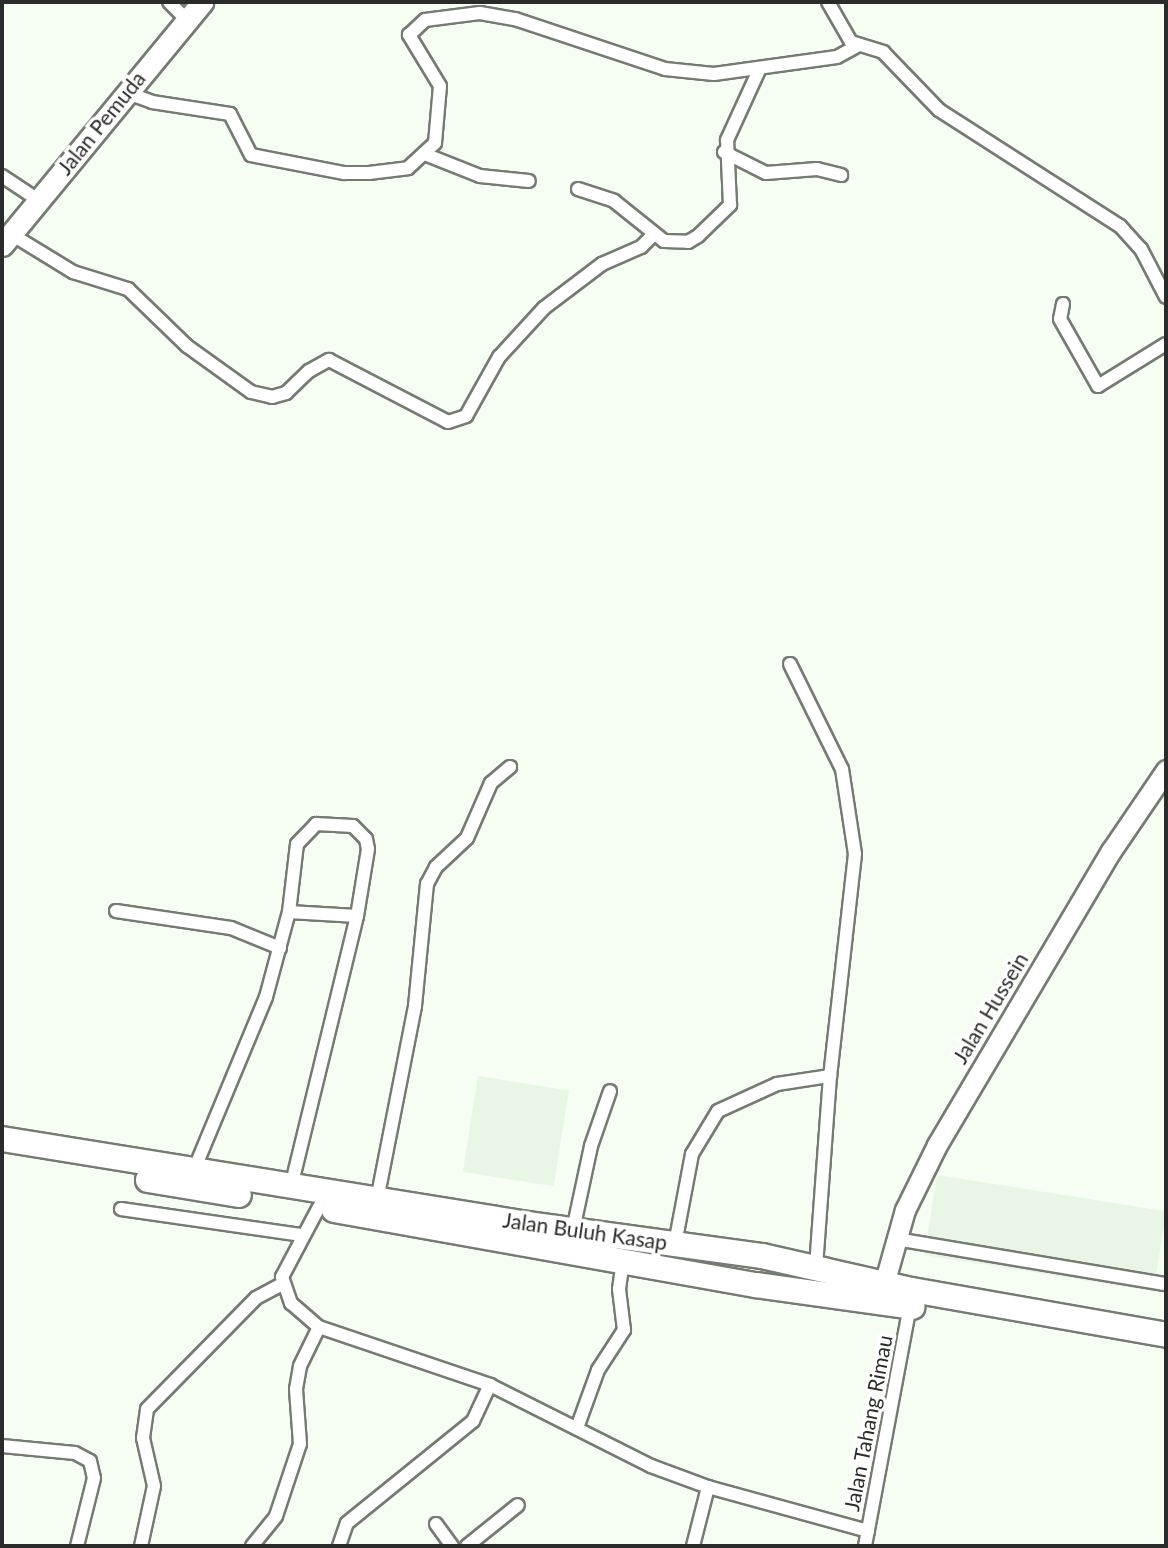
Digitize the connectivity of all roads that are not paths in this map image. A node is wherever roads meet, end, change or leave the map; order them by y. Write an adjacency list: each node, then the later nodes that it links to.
1 (169, 2): 4 (street)
2 (202, 2): 4 (main road, Jalan Pemuda)
3 (828, 2): 5 (street)
4 (187, 20): 7 (main road, Jalan Pemuda)
5 (859, 45): 6 (street); 17 (street)
6 (759, 70): 8 (street); 9 (street)
7 (125, 92): 9 (street); 14 (main road, Jalan Pemuda)
8 (724, 152): 10 (street); 15 (street)
9 (426, 155): 12 (street)
10 (841, 175)
11 (2, 176): 14 (street)
12 (529, 181)
13 (578, 188): 15 (street)
14 (38, 200): 16 (main road, Jalan Pemuda)
15 (653, 235): 16 (street)
16 (6, 239)
17 (1166, 297)
18 (1063, 304): 19 (street)
19 (1166, 344)
20 (790, 664): 27 (street)
21 (510, 767): 33 (street)
22 (1166, 770): 38 (main road, Jalan Hussein)
23 (116, 911): 26 (street)
24 (289, 912): 25 (street); 25 (street); 26 (street)
25 (357, 916): 32 (street)
26 (280, 948): 31 (street)
27 (830, 1076): 39 (street); 42 (street)
28 (610, 1091): 36 (street)
29 (2, 1139): 31 (highway, Jalan Buluh Kasap)
30 (2, 1156): 34 (highway, Jalan Buluh Kasap)
31 (194, 1170): 32 (highway, Jalan Buluh Kasap)
32 (291, 1186): 33 (highway, Jalan Buluh Kasap)
33 (377, 1200): 36 (highway, Jalan Buluh Kasap)
34 (319, 1207): 37 (street); 41 (highway, Jalan Buluh Kasap)
35 (121, 1209): 37 (street)
36 (573, 1230): 39 (highway, Jalan Buluh Kasap)
37 (302, 1235): 43 (street)
38 (896, 1239): 44 (main road, Jalan Hussein); 45 (street)
39 (675, 1244): 40 (highway, Jalan Buluh Kasap)
40 (762, 1256): 42 (highway, Jalan Buluh Kasap); 46 (highway)
41 (623, 1261): 46 (highway, Jalan Buluh Kasap); 52 (street)
42 (816, 1266): 44 (highway, Jalan Buluh Kasap)
43 (282, 1284): 48 (street); 59 (street)
44 (884, 1284): 49 (highway, Jalan Buluh Kasap)
45 (1166, 1284)
46 (756, 1285): 47 (highway, Jalan Buluh Kasap)
47 (910, 1306): 50 (highway, Jalan Buluh Kasap); 57 (street, Jalan Tahang Rimau)
48 (319, 1327): 51 (street); 60 (street)
49 (1166, 1335)
50 (1166, 1349)
51 (491, 1385): 52 (street); 61 (street)
52 (578, 1428): 54 (street)
53 (2, 1446): 58 (street)
54 (708, 1487): 57 (street); 64 (street)
55 (518, 1505): 63 (street)
56 (436, 1524): 62 (street)
57 (868, 1531): 65 (street, Jalan Tahang Rimau)
58 (77, 1546)
59 (141, 1546)
60 (252, 1546)
61 (339, 1546)
62 (452, 1546)
63 (467, 1546)
64 (693, 1546)
65 (865, 1546)

